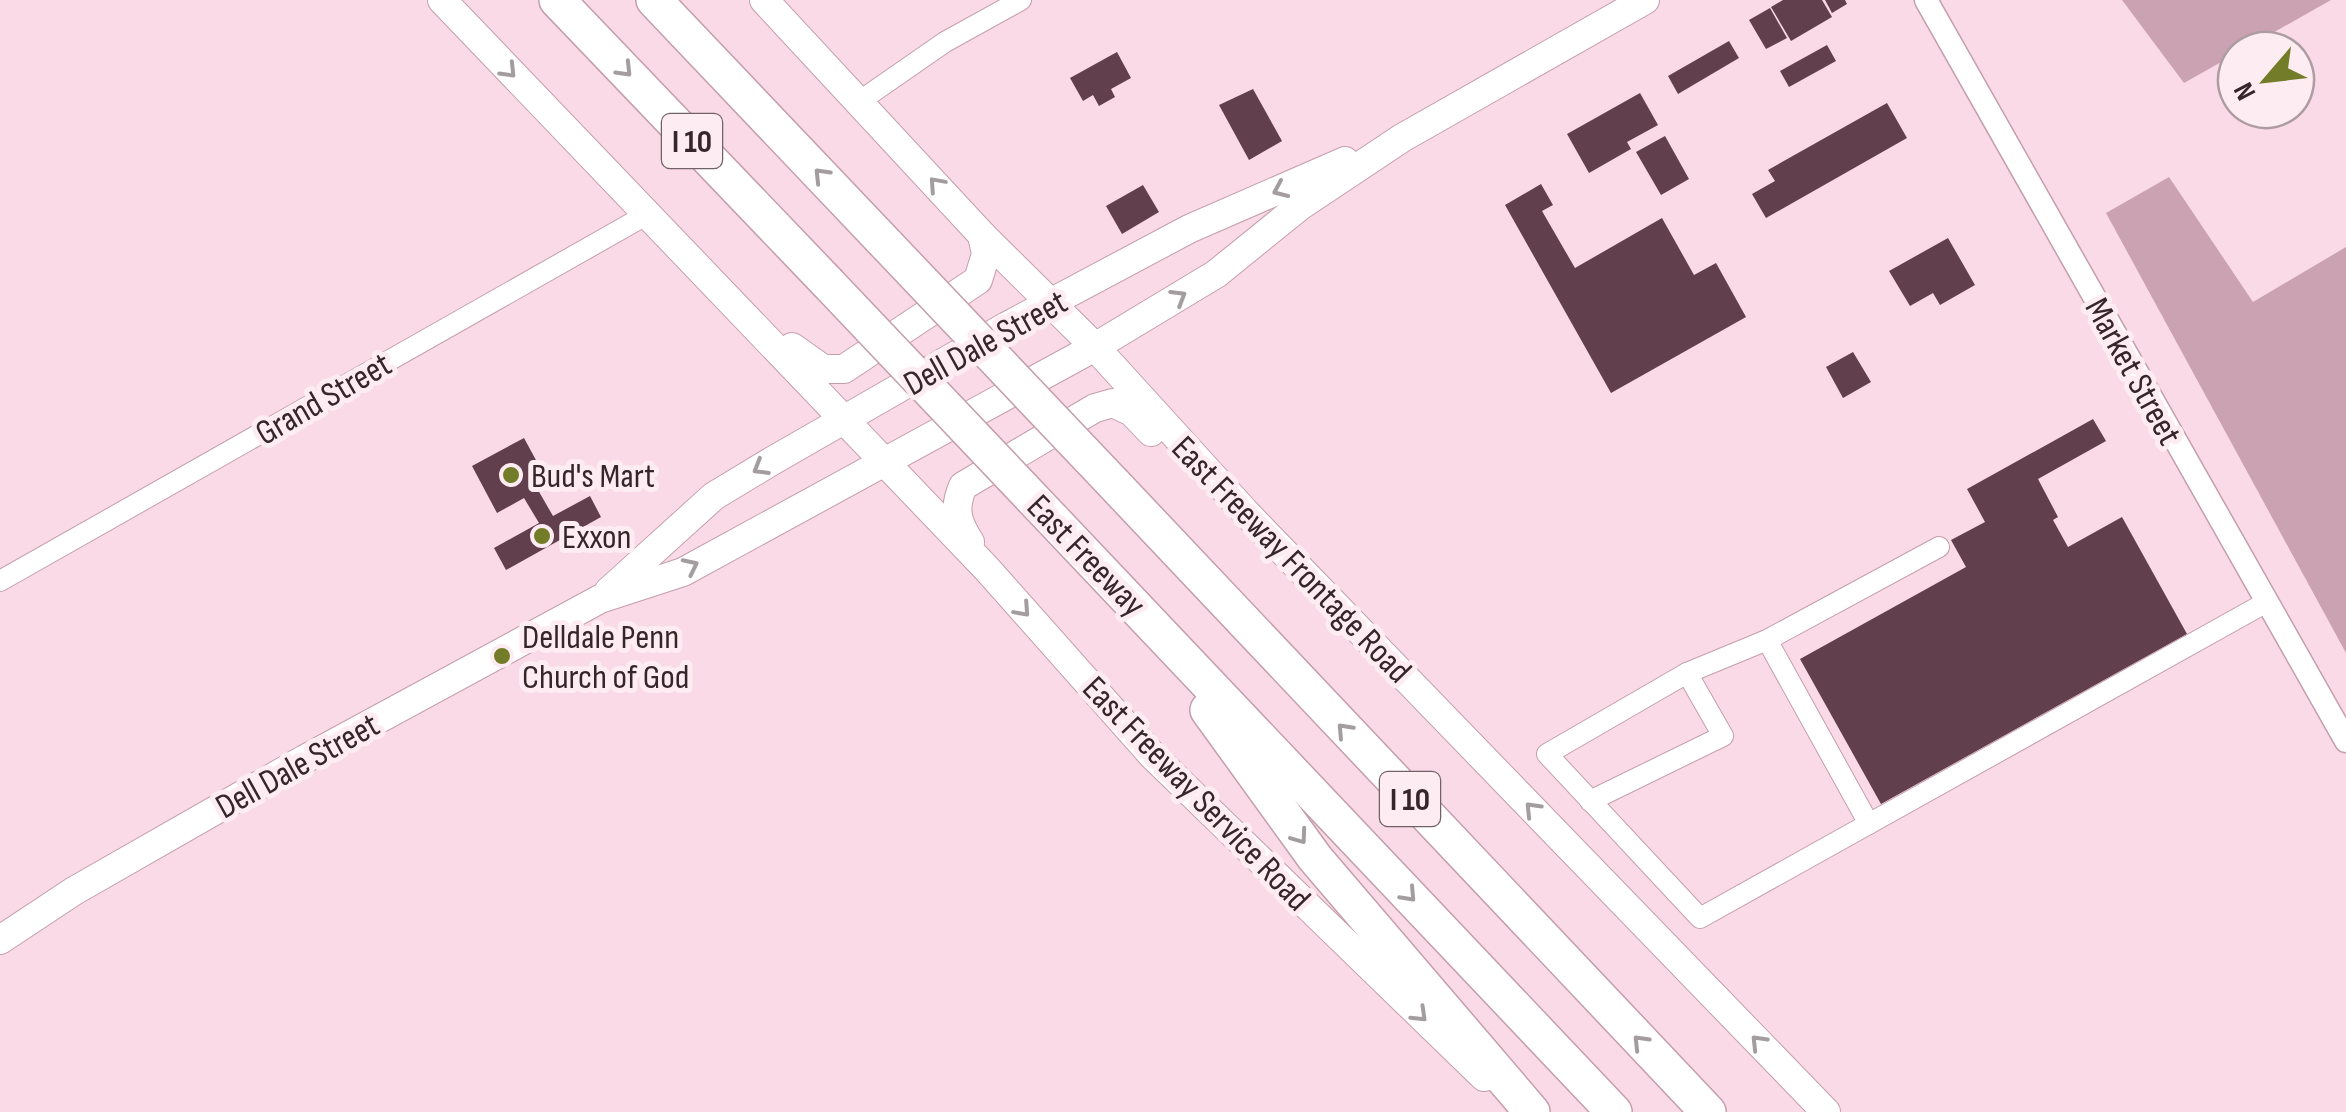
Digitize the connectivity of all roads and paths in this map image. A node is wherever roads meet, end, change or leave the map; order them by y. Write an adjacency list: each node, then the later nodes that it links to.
1 (442, 0): 10 (main road, one-way to 10)
2 (557, 0): 21 (highway, East Freeway / I 10, one-way to 21, bridge)
3 (654, 0): 33 (highway, East Freeway / I 10, one-way to 3, bridge)
4 (764, 0): 8 (main road, East Freeway Frontage Road)
5 (1021, 0): 8 (street)
6 (1645, 0): 9 (main road, Dell Dale Street)
7 (1926, 0): 23 (street, Market Street)
8 (860, 101): 11 (main road, East Freeway Frontage Road, one-way to 8)
9 (1402, 138): 13 (main road, Dell Dale Street, one-way to 13); 14 (main road, Dell Dale Street, one-way to 9)
10 (646, 215): 12 (main road); 20 (street, Grand Street)
11 (982, 235): 12 (main road); 13 (main road, East Freeway Frontage Road)
12 (683, 251): 15 (main road)
13 (1052, 304): 14 (main road, East Freeway Frontage Road); 15 (main road, Dell Dale Street)
14 (1095, 347): 16 (main road, Dell Dale Street); 17 (main road, East Freeway Frontage Road)
15 (845, 422): 16 (main road); 22 (main road, Dell Dale Street, one-way to 22)
16 (884, 462): 19 (main road, East Freeway Service Road); 22 (main road, Dell Dale Street, one-way to 16)
17 (1247, 514): 19 (main road); 34 (main road, East Freeway Frontage Road, one-way to 17)
18 (1939, 547): 24 (street)
19 (986, 569): 30 (main road, East Freeway Service Road, one-way to 30)
20 (0, 581)
21 (1118, 588): 31 (highway, one-way to 31); 32 (highway, East Freeway / I 10, one-way to 32)
22 (600, 599): 29 (main road, Dell Dale Street)
23 (2264, 603): 26 (street, Market Street); 28 (street)
24 (1767, 640): 25 (street); 28 (street)
25 (1688, 673): 27 (street); 27 (street)
26 (2346, 741)
27 (1590, 801): 28 (street)
28 (1868, 824)
29 (0, 940)
30 (1520, 1112)
31 (1532, 1112)
32 (1614, 1112)
33 (1708, 1112)
34 (1826, 1112)

